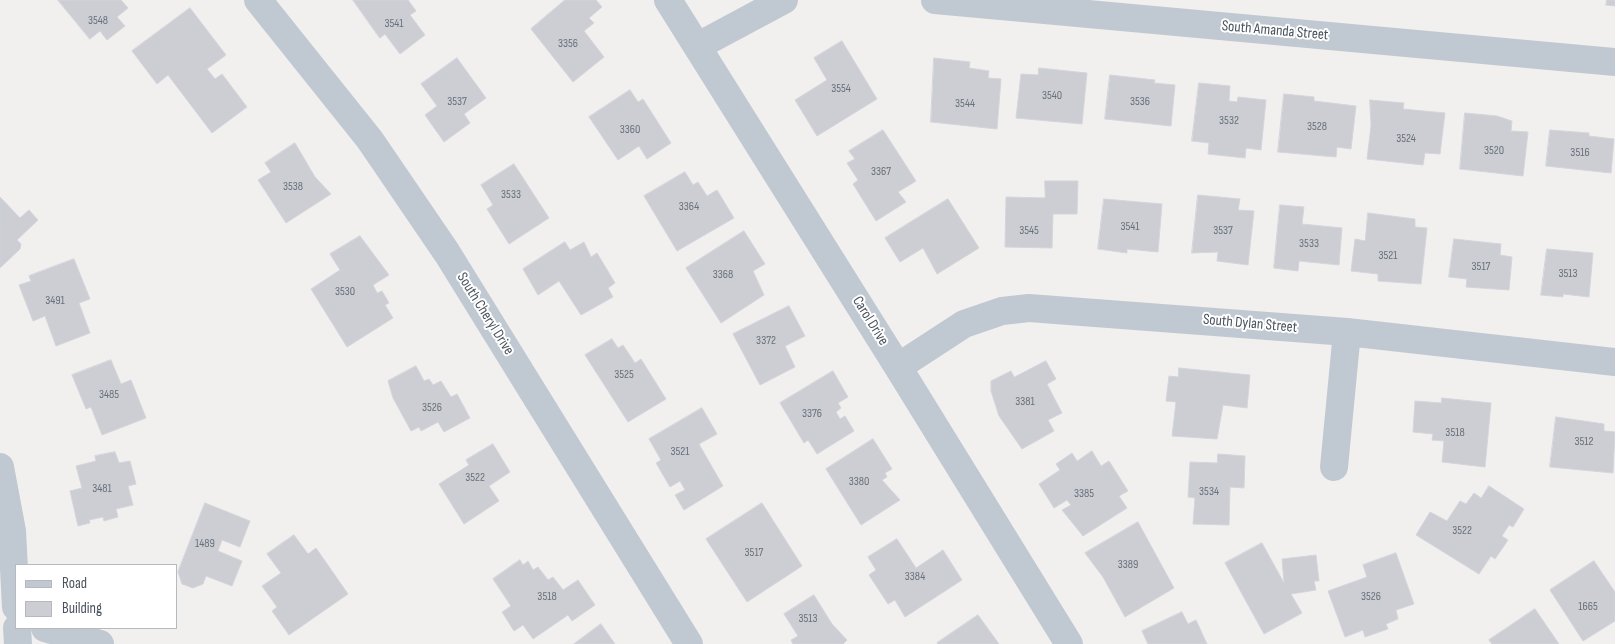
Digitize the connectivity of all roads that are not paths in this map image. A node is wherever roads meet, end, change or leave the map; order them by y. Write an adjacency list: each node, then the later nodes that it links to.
1 (258, 0): 19 (street, South Cheryl Drive)
2 (668, 0): 5 (street, Carol Drive)
3 (784, 0): 5 (street)
4 (935, 0): 6 (street, South Amanda Street)
5 (698, 46): 9 (street, Carol Drive)
6 (1615, 62)
7 (1347, 332): 8 (street, South Dylan Street); 9 (street, South Dylan Street); 11 (street)
8 (1615, 362)
9 (898, 367): 20 (street, Carol Drive)
10 (0, 467): 12 (street)
11 (1334, 467)
12 (15, 588)
13 (0, 619): 14 (street)
14 (15, 620)
15 (17, 629): 17 (street)
16 (48, 629): 18 (street)
17 (18, 644)
18 (100, 644)
19 (689, 644)
20 (1069, 644)

